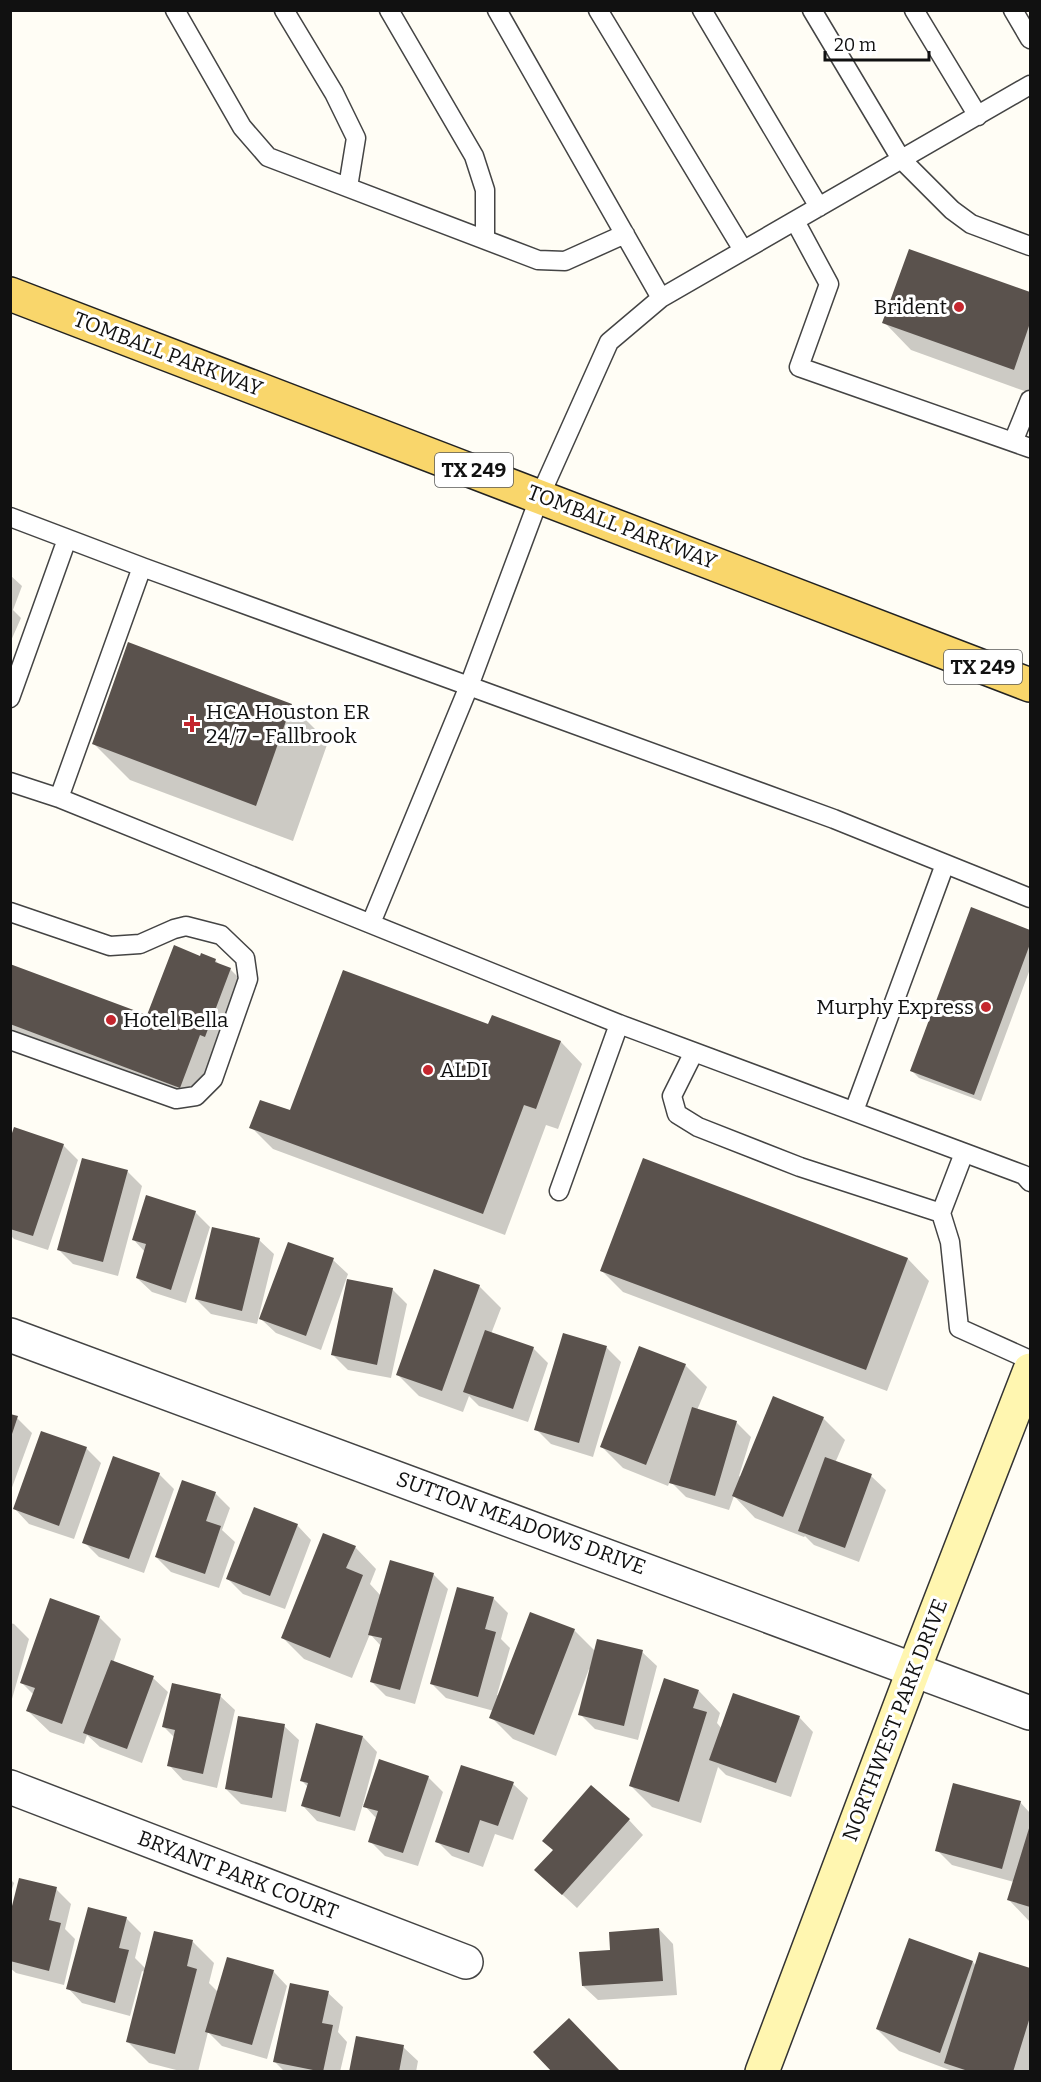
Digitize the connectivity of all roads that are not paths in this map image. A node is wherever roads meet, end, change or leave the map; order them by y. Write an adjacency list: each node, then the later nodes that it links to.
1 (175, 10): 14 (lane)
2 (284, 10): 14 (lane)
3 (389, 10): 18 (lane)
4 (497, 10): 17 (lane)
5 (598, 10): 20 (lane)
6 (702, 10): 15 (lane)
7 (812, 10): 13 (lane)
8 (914, 10): 12 (lane)
9 (1013, 10): 10 (lane)
10 (1030, 39)
11 (1030, 85): 12 (lane)
12 (978, 116): 13 (lane)
13 (901, 159): 15 (lane); 19 (lane)
14 (348, 187): 18 (lane)
15 (819, 207): 16 (lane)
16 (795, 221): 20 (lane); 24 (lane)
17 (625, 234): 18 (lane); 22 (lane)
18 (484, 239)
19 (1030, 246)
20 (743, 250): 22 (lane)
21 (10, 294): 25 (main road, TOMBALL PARKWAY / TX 249)
22 (661, 298): 25 (lane)
23 (1030, 400): 24 (lane)
24 (1022, 445)
25 (540, 496): 29 (main road, TOMBALL PARKWAY / TX 249); 30 (lane)
26 (10, 517): 27 (lane)
27 (67, 539): 28 (lane); 31 (lane)
28 (142, 567): 30 (lane); 33 (lane)
29 (1030, 685)
30 (469, 686): 34 (lane); 37 (lane)
31 (10, 698)
32 (10, 782): 33 (lane)
33 (59, 798): 37 (lane)
34 (945, 864): 35 (lane); 41 (lane)
35 (1030, 898)
36 (10, 912): 39 (lane)
37 (371, 923): 38 (lane)
38 (619, 1024): 40 (lane); 44 (lane)
39 (10, 1040)
40 (694, 1052): 41 (lane); 45 (lane)
41 (854, 1111): 42 (lane)
42 (964, 1153): 43 (lane); 45 (lane)
43 (1030, 1182)
44 (559, 1191)
45 (941, 1214): 47 (lane)
46 (10, 1335): 49 (street, SUTTON MEADOWS DRIVE)
47 (1030, 1360)
48 (1030, 1370): 49 (street, NORTHWEST PARK DRIVE)
49 (914, 1669): 50 (street, SUTTON MEADOWS DRIVE); 53 (street, NORTHWEST PARK DRIVE)
50 (1030, 1713)
51 (10, 1787): 52 (street, BRYANT PARK COURT)
52 (466, 1962)
53 (766, 2070)

